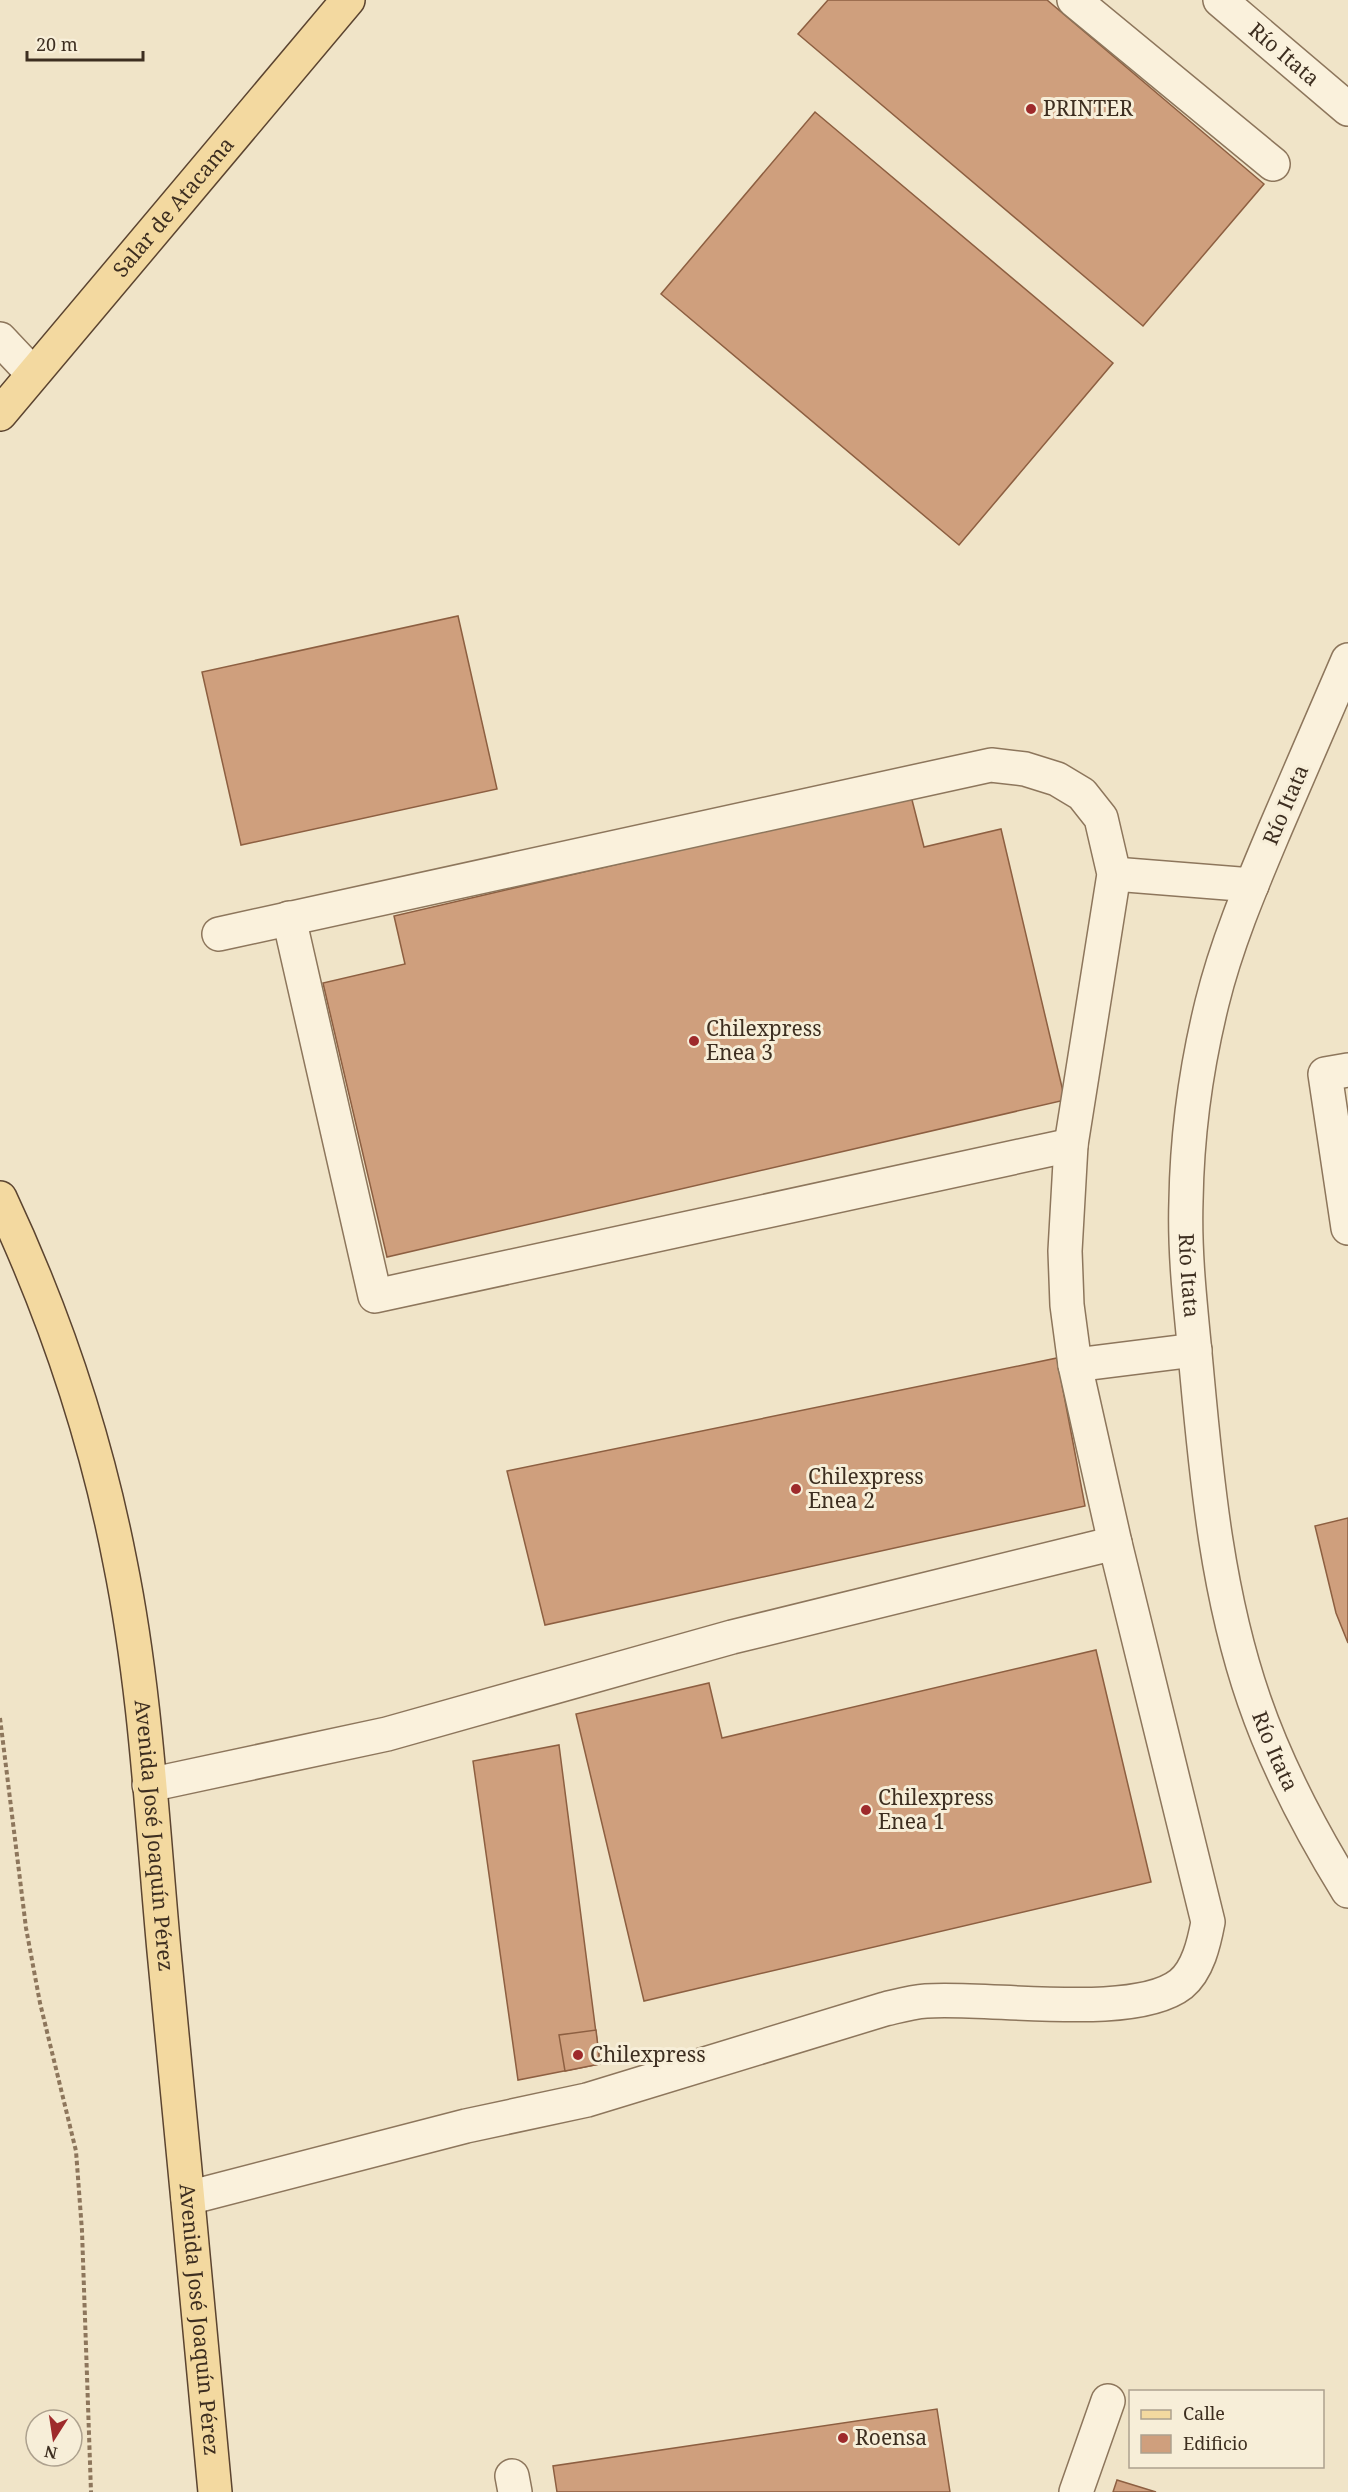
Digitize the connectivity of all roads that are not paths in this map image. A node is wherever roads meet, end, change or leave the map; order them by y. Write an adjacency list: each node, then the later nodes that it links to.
1 (348, 0): 7 (main road, Salar de Atacama)
2 (1074, 0): 5 (street)
3 (1220, 0): 4 (street, Río Itata)
4 (1348, 109)
5 (1273, 164)
6 (0, 339): 7 (street)
7 (33, 374): 8 (main road, Salar de Atacama)
8 (0, 414)
9 (1348, 660): 11 (street, Río Itata)
10 (1114, 874): 11 (street); 12 (street); 15 (street)
11 (1251, 885): 18 (street, Río Itata)
12 (290, 918): 13 (street); 15 (street)
13 (219, 934)
14 (1348, 1070): 17 (street)
15 (1071, 1146): 19 (street)
16 (0, 1198): 21 (main road, Avenida José Joaquín Pérez)
17 (1348, 1228)
18 (1195, 1350): 19 (street); 22 (street, Río Itata)
19 (1075, 1365): 20 (street)
20 (1115, 1543): 21 (street); 23 (street)
21 (149, 1785): 23 (main road, Avenida José Joaquín Pérez)
22 (1348, 1891)
23 (188, 2198): 25 (main road, Avenida José Joaquín Pérez)
24 (1108, 2401): 26 (street)
25 (215, 2492)
26 (1076, 2492)

